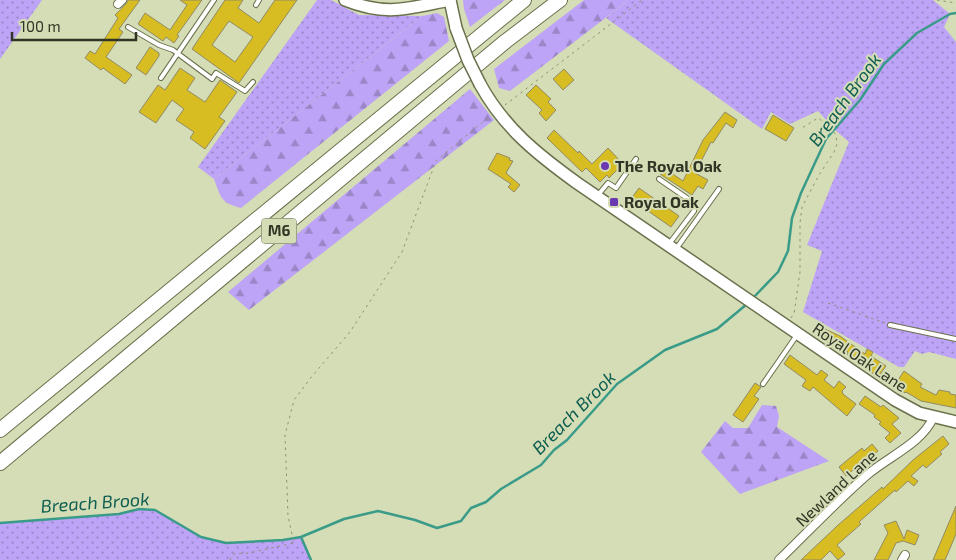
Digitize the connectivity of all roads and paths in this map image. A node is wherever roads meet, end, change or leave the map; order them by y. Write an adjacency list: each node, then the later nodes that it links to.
1 (214, 0): 12 (lane)
2 (260, 0): 10 (lane)
3 (345, 0): 4 (street)
4 (450, 0): 15 (street, bridge)
5 (524, 0): 30 (highway, M6)
6 (560, 0): 31 (highway, M6)
7 (642, 0): 15 (path)
8 (937, 0): 9 (path)
9 (956, 3)
10 (256, 5)
11 (128, 27): 12 (lane)
12 (177, 54): 13 (lane); 14 (lane)
13 (161, 78)
14 (253, 82)
15 (497, 110): 20 (street); 32 (path)
16 (802, 128): 24 (path)
17 (636, 159): 20 (lane)
18 (659, 179): 21 (lane)
19 (719, 189): 21 (lane)
20 (596, 196): 21 (street)
21 (672, 248): 24 (street, Royal Oak Lane)
22 (828, 303): 23 (path)
23 (890, 325): 26 (lane)
24 (786, 327): 25 (street, Royal Oak Lane)
25 (797, 335): 27 (lane); 28 (street, Royal Oak Lane)
26 (956, 339)
27 (763, 384)
28 (933, 418): 29 (street, Royal Oak Lane); 33 (street, Newland Lane)
29 (956, 422)
30 (0, 430)
31 (0, 464)
32 (230, 560)
33 (779, 560)

